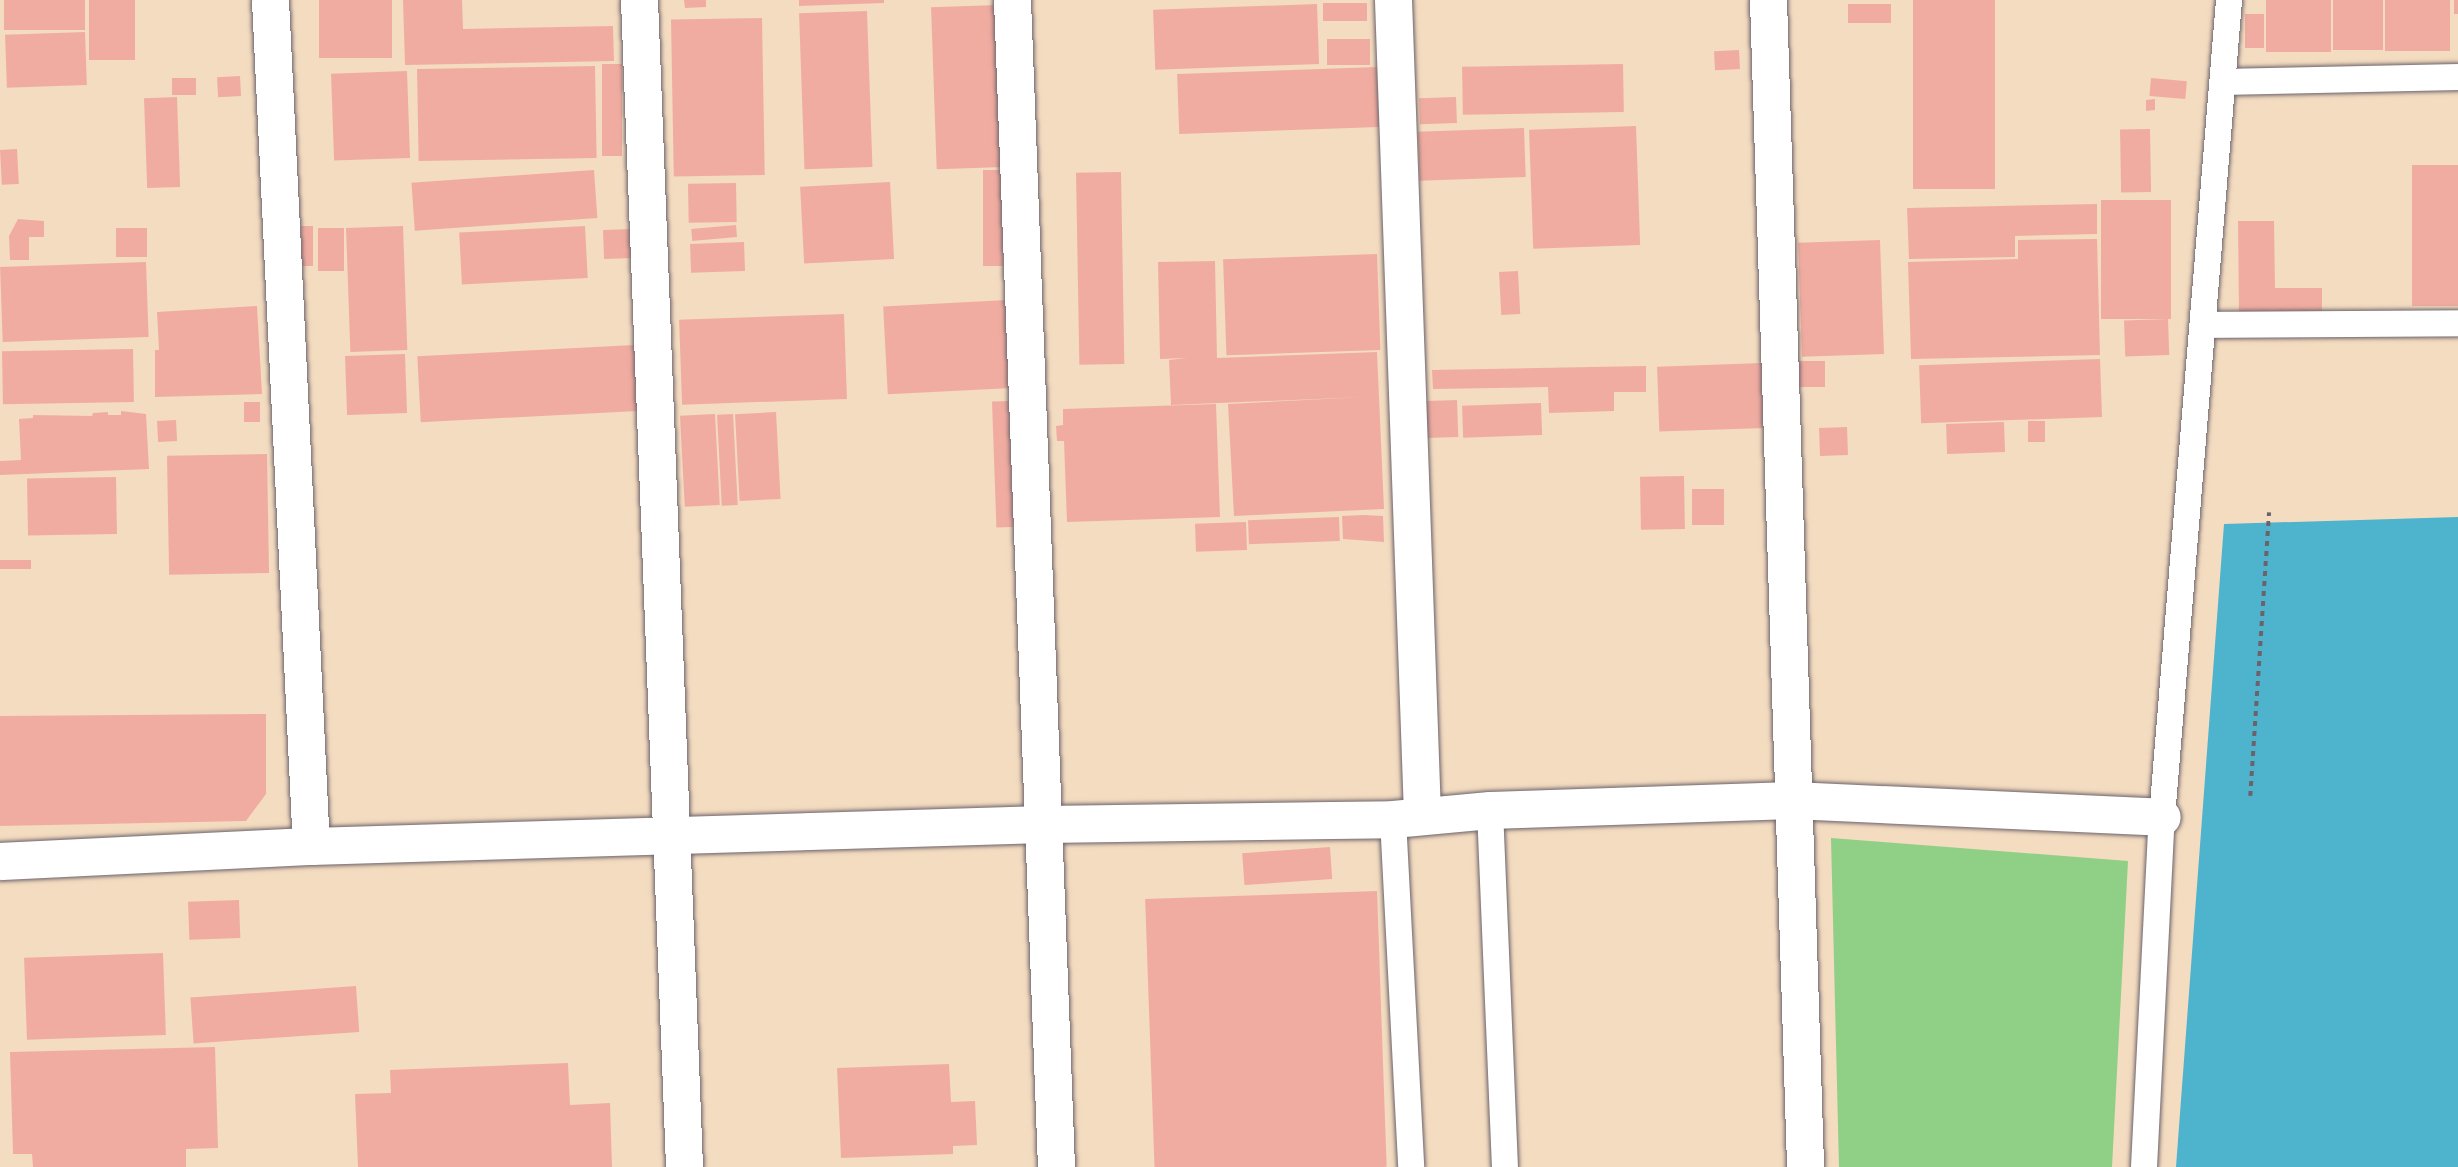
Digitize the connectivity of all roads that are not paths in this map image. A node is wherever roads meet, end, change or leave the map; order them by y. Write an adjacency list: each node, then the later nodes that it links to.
1 (270, 0): 17 (street)
2 (639, 0): 16 (street)
3 (1012, 0): 15 (street)
4 (1393, 0): 13 (street)
5 (1768, 0): 11 (street)
6 (2229, 0): 8 (street)
7 (2458, 77): 8 (street)
8 (2223, 82): 10 (street)
9 (2458, 323): 10 (street)
10 (2203, 325): 14 (street)
11 (1792, 800): 12 (street); 14 (street); 23 (street)
12 (1490, 810): 13 (street); 22 (street)
13 (1407, 817): 15 (street); 21 (street)
14 (2162, 817): 24 (street)
15 (1044, 824): 16 (street); 20 (street)
16 (669, 837): 17 (street); 19 (street)
17 (311, 846): 18 (street)
18 (0, 861)
19 (684, 1167)
20 (1056, 1167)
21 (1411, 1167)
22 (1505, 1167)
23 (1805, 1167)
24 (2144, 1167)

